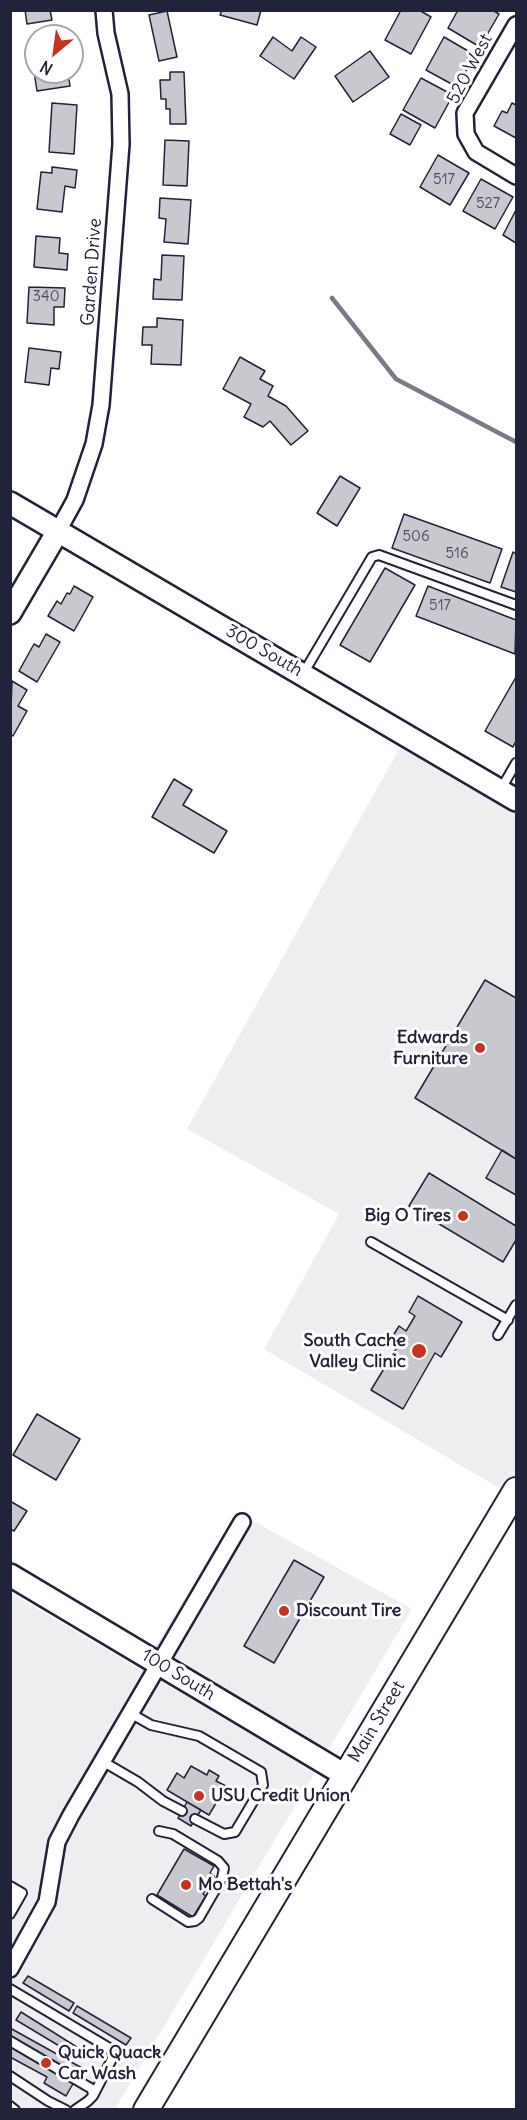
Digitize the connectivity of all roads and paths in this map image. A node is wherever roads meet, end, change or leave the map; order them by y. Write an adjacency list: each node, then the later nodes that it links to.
1 (104, 10): 5 (street, Garden Drive)
2 (516, 25): 3 (street, 520 West)
3 (516, 176)
4 (10, 503): 5 (street, 300 South)
5 (58, 531): 7 (street); 8 (street, 300 South)
6 (516, 605): 8 (lane)
7 (10, 613)
8 (303, 674): 10 (street, 300 South)
9 (516, 764): 10 (lane)
10 (508, 795)
11 (371, 1242): 13 (lane)
12 (516, 1305): 13 (lane)
13 (508, 1320): 14 (lane)
14 (498, 1335)
15 (516, 1490): 21 (main road, Main Street)
16 (242, 1522): 18 (street)
17 (10, 1575): 18 (street, 100 South)
18 (159, 1664): 19 (street); 21 (street, 100 South)
19 (130, 1713): 20 (street); 23 (lane)
20 (102, 1761): 22 (lane); 30 (street)
21 (345, 1775): 39 (main road, Main Street)
22 (182, 1811)
23 (195, 1819)
24 (159, 1831): 27 (lane)
25 (10, 1886): 29 (lane)
26 (10, 1893): 28 (lane)
27 (152, 1899)
28 (10, 1901)
29 (10, 1914)
30 (10, 1969)
31 (10, 1989): 34 (lane)
32 (10, 2041): 34 (lane)
33 (10, 2076): 37 (lane)
34 (93, 2096): 38 (lane)
35 (10, 2106): 36 (lane)
36 (15, 2109)
37 (66, 2109)
38 (75, 2109)
39 (146, 2109)

